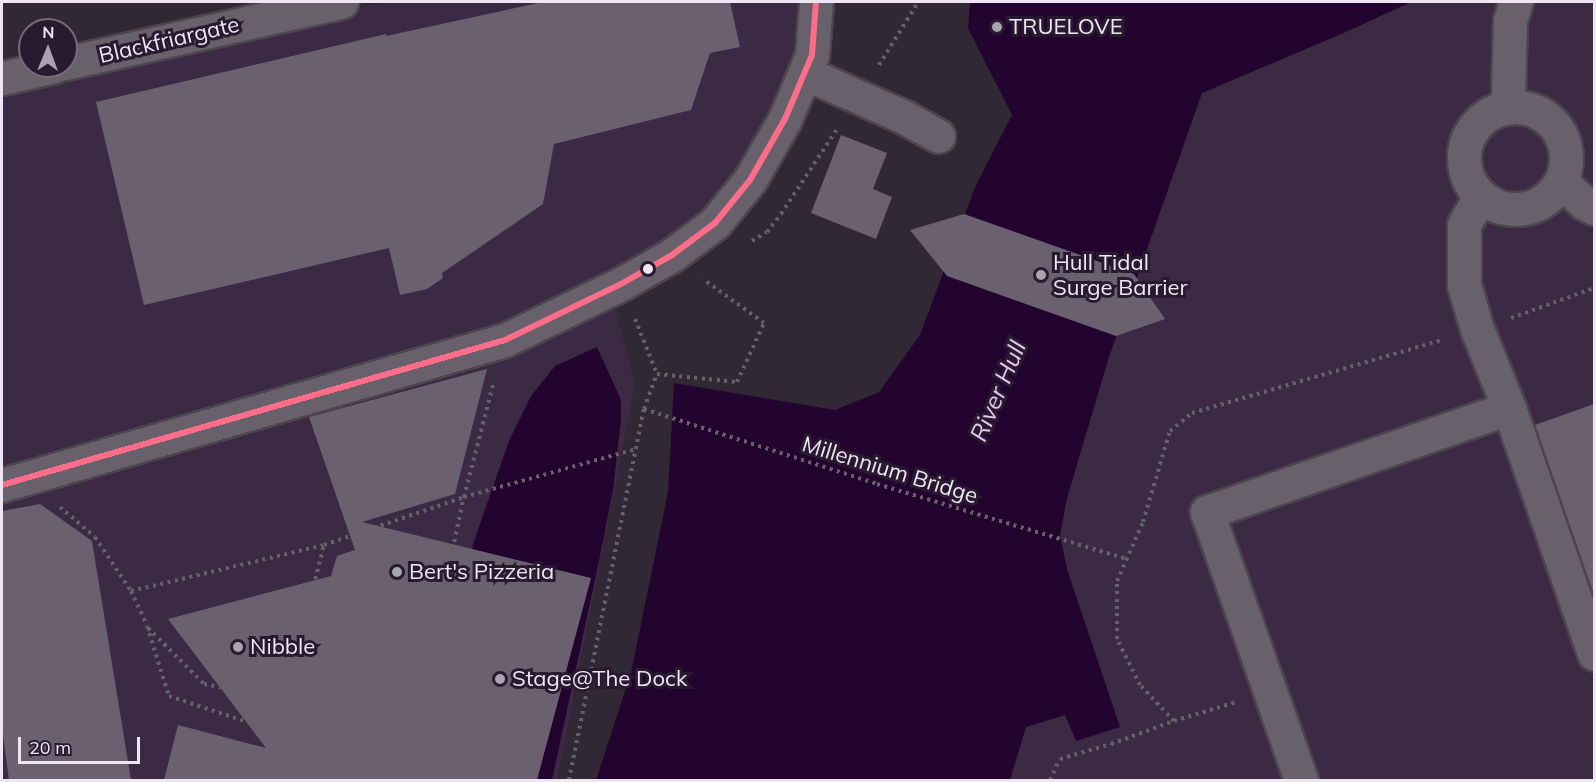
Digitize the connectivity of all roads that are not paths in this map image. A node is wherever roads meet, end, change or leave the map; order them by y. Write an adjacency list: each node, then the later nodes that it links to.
1 (341, 2): 4 (street, Blackfriargate)
2 (816, 2): 5 (street)
3 (1516, 2): 8 (street)
4 (78, 60)
5 (805, 73): 9 (street); 14 (street)
6 (18, 74): 7 (street)
7 (3, 78)
8 (1516, 107): 10 (street); 11 (street)
9 (938, 136)
10 (1561, 181): 11 (street); 12 (street)
11 (1480, 196): 13 (street)
12 (1594, 208)
13 (1509, 408): 15 (street); 16 (street)
14 (14, 481)
15 (1594, 654)
16 (1301, 780)

